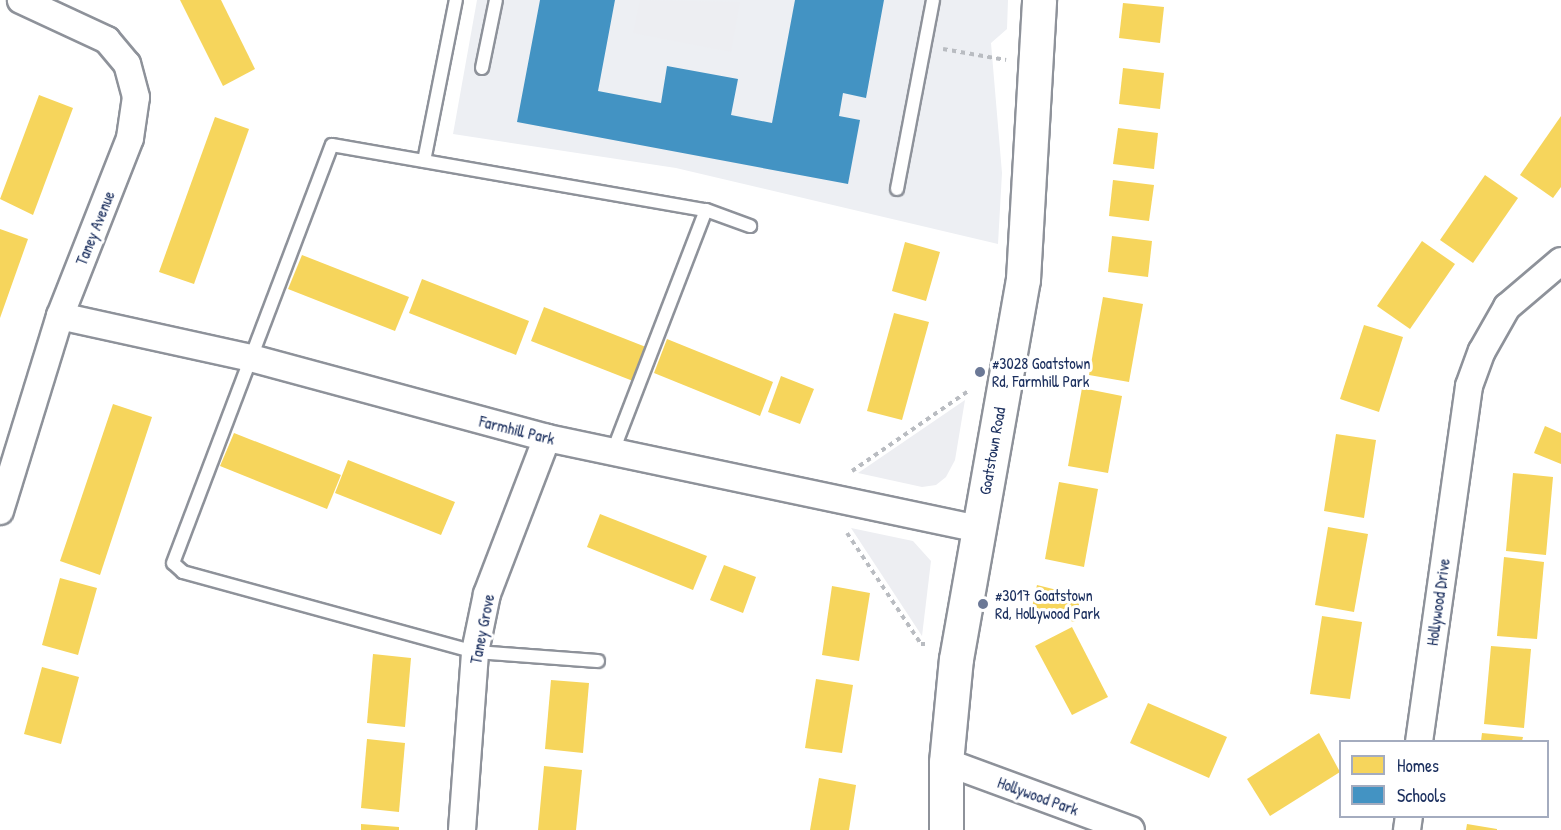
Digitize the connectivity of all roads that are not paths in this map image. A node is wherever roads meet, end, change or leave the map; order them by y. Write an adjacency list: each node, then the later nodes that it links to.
1 (21, 0): 12 (street, Taney Avenue)
2 (456, 0): 7 (lane)
3 (496, 0): 6 (lane)
4 (933, 0): 8 (lane)
5 (1039, 0): 17 (main road, Goatstown Road)
6 (482, 68)
7 (424, 161): 9 (lane); 13 (lane)
8 (897, 189)
9 (706, 210): 10 (lane); 15 (lane)
10 (750, 226)
11 (1561, 261): 20 (street, Hollywood Drive)
12 (60, 316): 13 (street, Farmhill Park); 16 (street, Taney Avenue)
13 (251, 358): 14 (street, Farmhill Park); 18 (lane)
14 (547, 438): 15 (street, Farmhill Park); 18 (street, Taney Grove)
15 (613, 451): 17 (street, Farmhill Park)
16 (0, 511)
17 (978, 529): 21 (main road, Goatstown Road)
18 (475, 652): 19 (lane); 22 (street, Taney Grove)
19 (598, 661)
20 (1419, 740)
21 (946, 762): 23 (main road, Goatstown Road); 24 (street, Hollywood Park)
22 (462, 830)
23 (945, 830)
24 (1131, 830)

